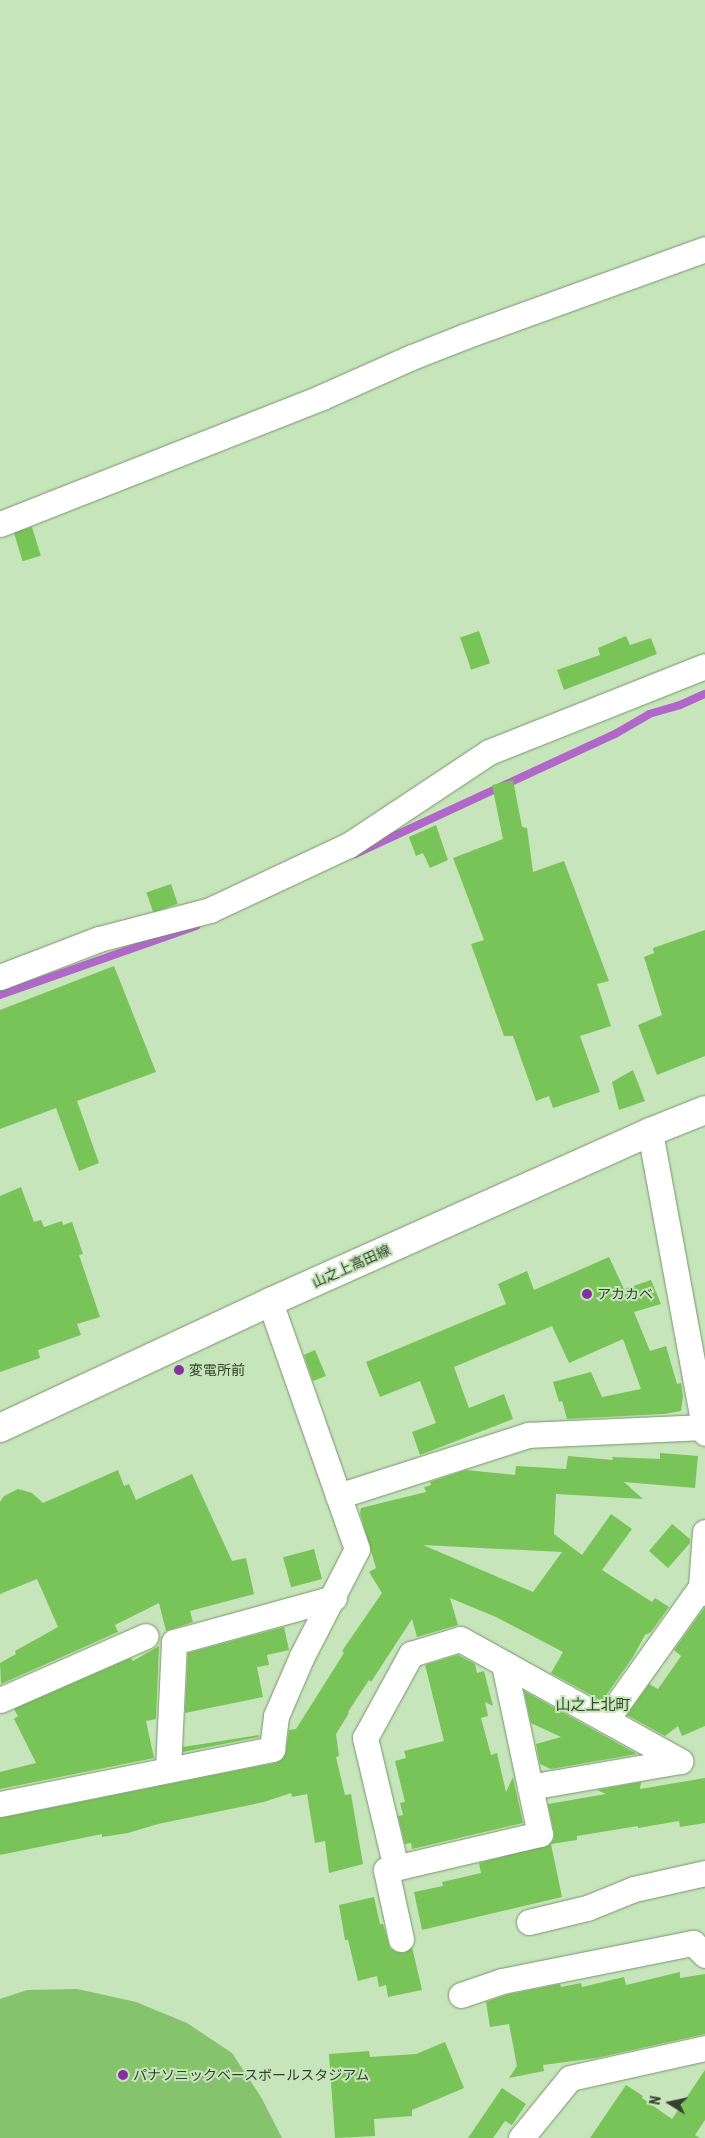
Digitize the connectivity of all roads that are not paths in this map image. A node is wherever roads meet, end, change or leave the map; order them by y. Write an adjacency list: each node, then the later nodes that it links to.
1 (704, 251): 2 (street)
2 (0, 524)
3 (705, 666): 4 (street)
4 (0, 977)
5 (705, 1110): 6 (street, 山之上高田線)
6 (650, 1132): 7 (street, 山之上高田線); 8 (street)
7 (270, 1302): 9 (street, 山之上高田線); 10 (street)
8 (704, 1420): 10 (street)
9 (0, 1428)
10 (338, 1496): 13 (street)
11 (705, 1532): 12 (street)
12 (703, 1590): 17 (street)
13 (334, 1598): 18 (street); 18 (street)
14 (146, 1636): 16 (street)
15 (504, 1664): 17 (street); 19 (street); 21 (street)
16 (0, 1700)
17 (606, 1720): 19 (street)
18 (168, 1770): 20 (street)
19 (530, 1787): 21 (street)
20 (0, 1804)
21 (396, 1868): 24 (street)
22 (705, 1873): 23 (street)
23 (529, 1922)
24 (401, 1939)
25 (705, 1955): 26 (street)
26 (461, 1995)
27 (705, 2048): 28 (street)
28 (521, 2138)

